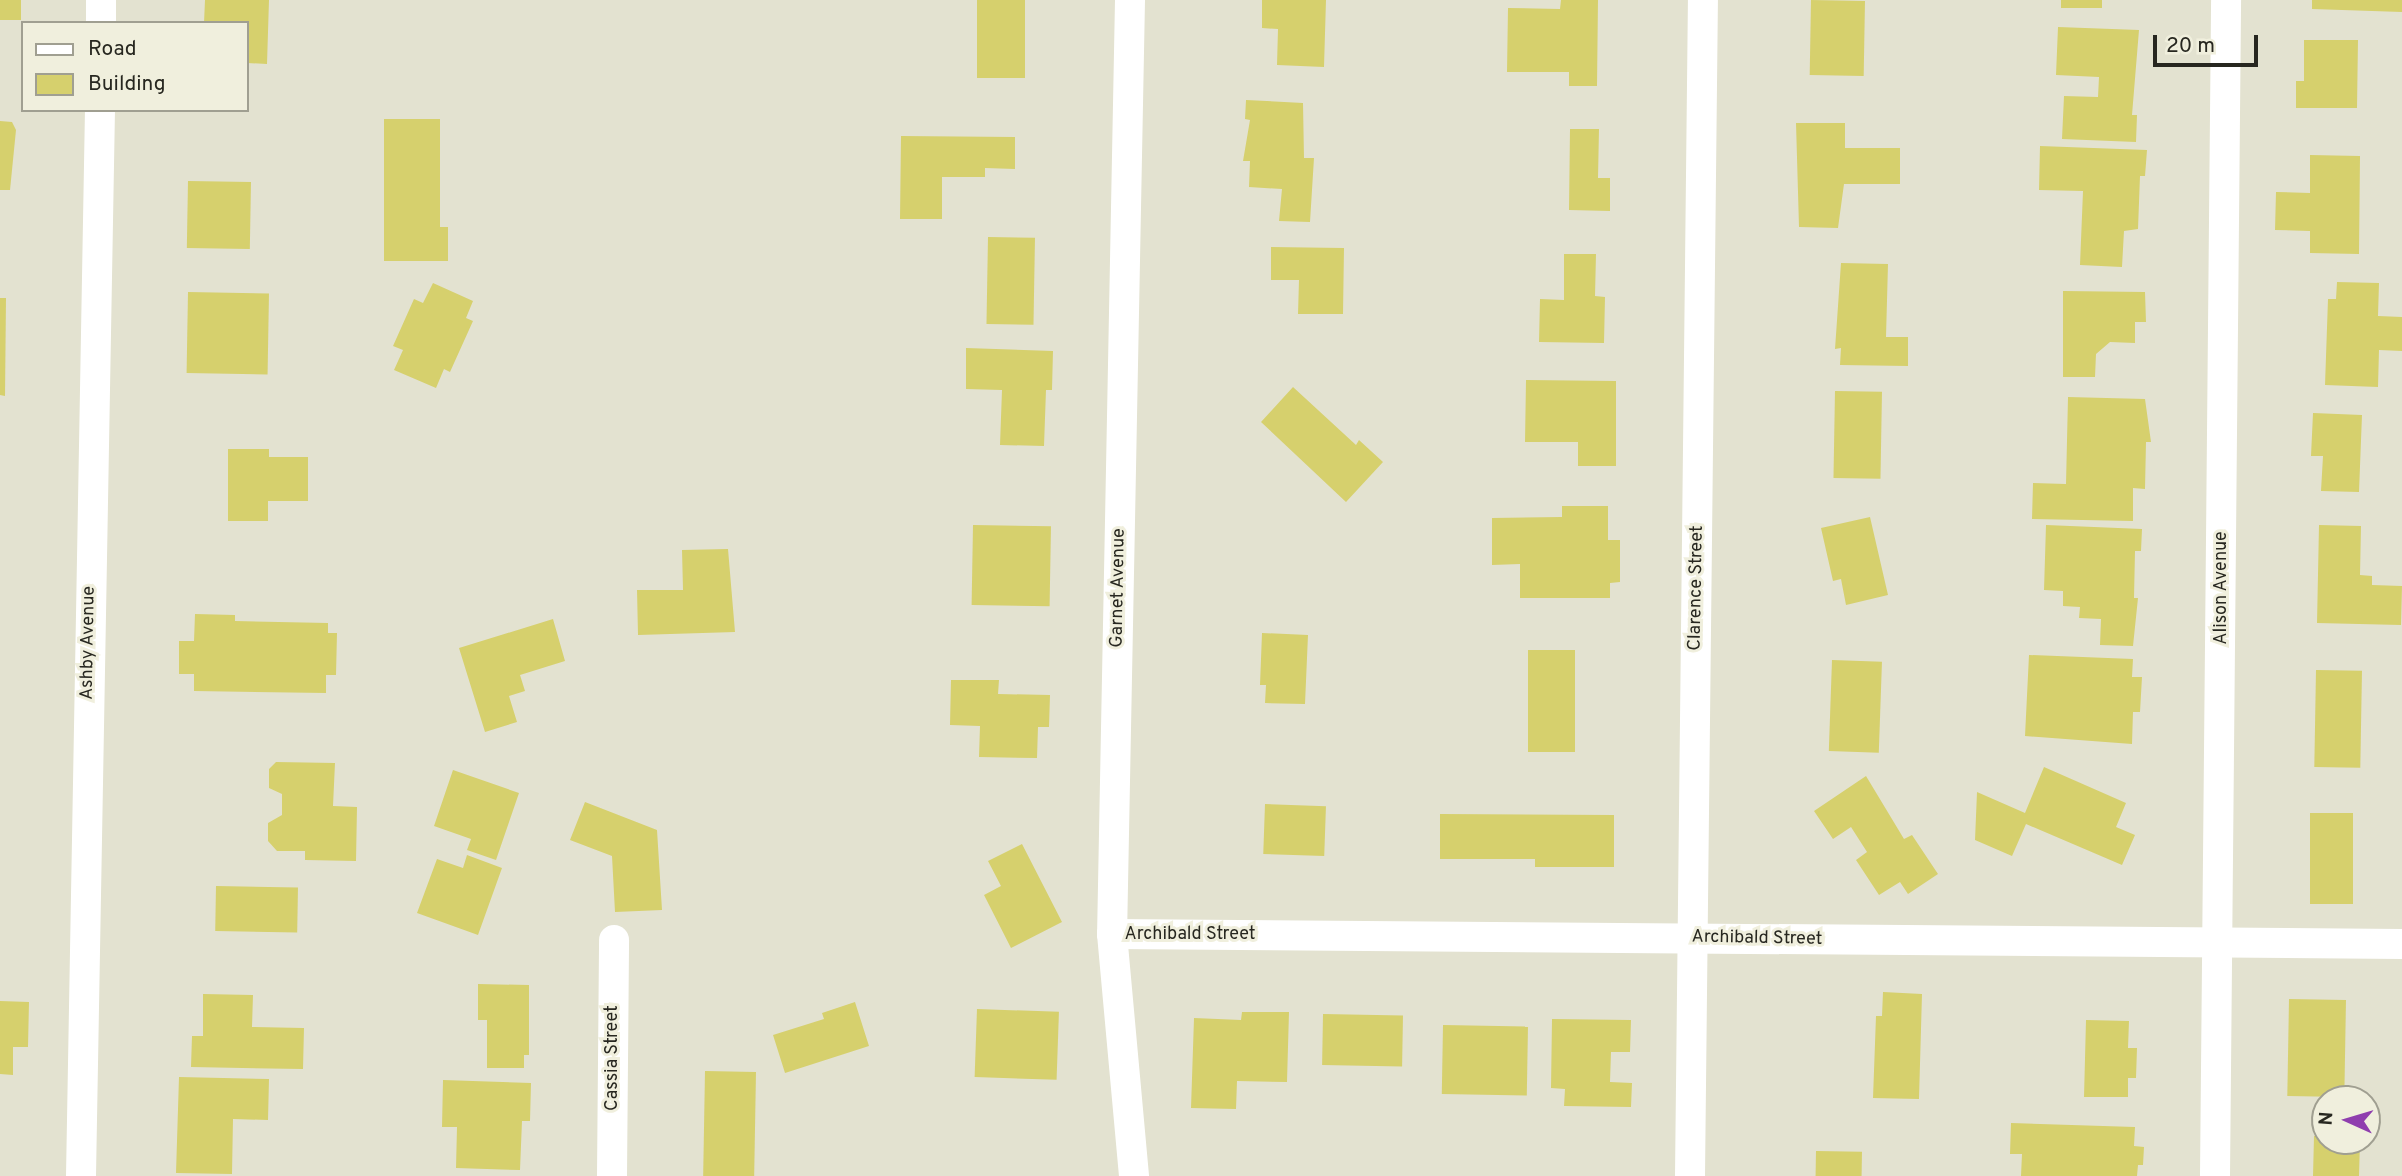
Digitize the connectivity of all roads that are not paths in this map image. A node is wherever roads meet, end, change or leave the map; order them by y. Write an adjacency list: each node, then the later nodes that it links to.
1 (101, 0): 5 (street)
2 (1130, 0): 7 (street, Garnet Avenue)
3 (1703, 0): 8 (street, Clarence Street)
4 (2226, 0): 10 (street, Alison Avenue)
5 (101, 21)
6 (100, 112): 12 (street, Ashby Avenue)
7 (1112, 934): 8 (street, Archibald Street); 14 (street, Garnet Avenue)
8 (1693, 938): 10 (street, Archibald Street); 15 (street, Clarence Street)
9 (614, 940): 13 (street, Cassia Street)
10 (2219, 944): 11 (street, Archibald Street); 16 (street, Alison Avenue)
11 (2402, 944)
12 (80, 1176)
13 (612, 1176)
14 (1134, 1176)
15 (1690, 1176)
16 (2215, 1176)

